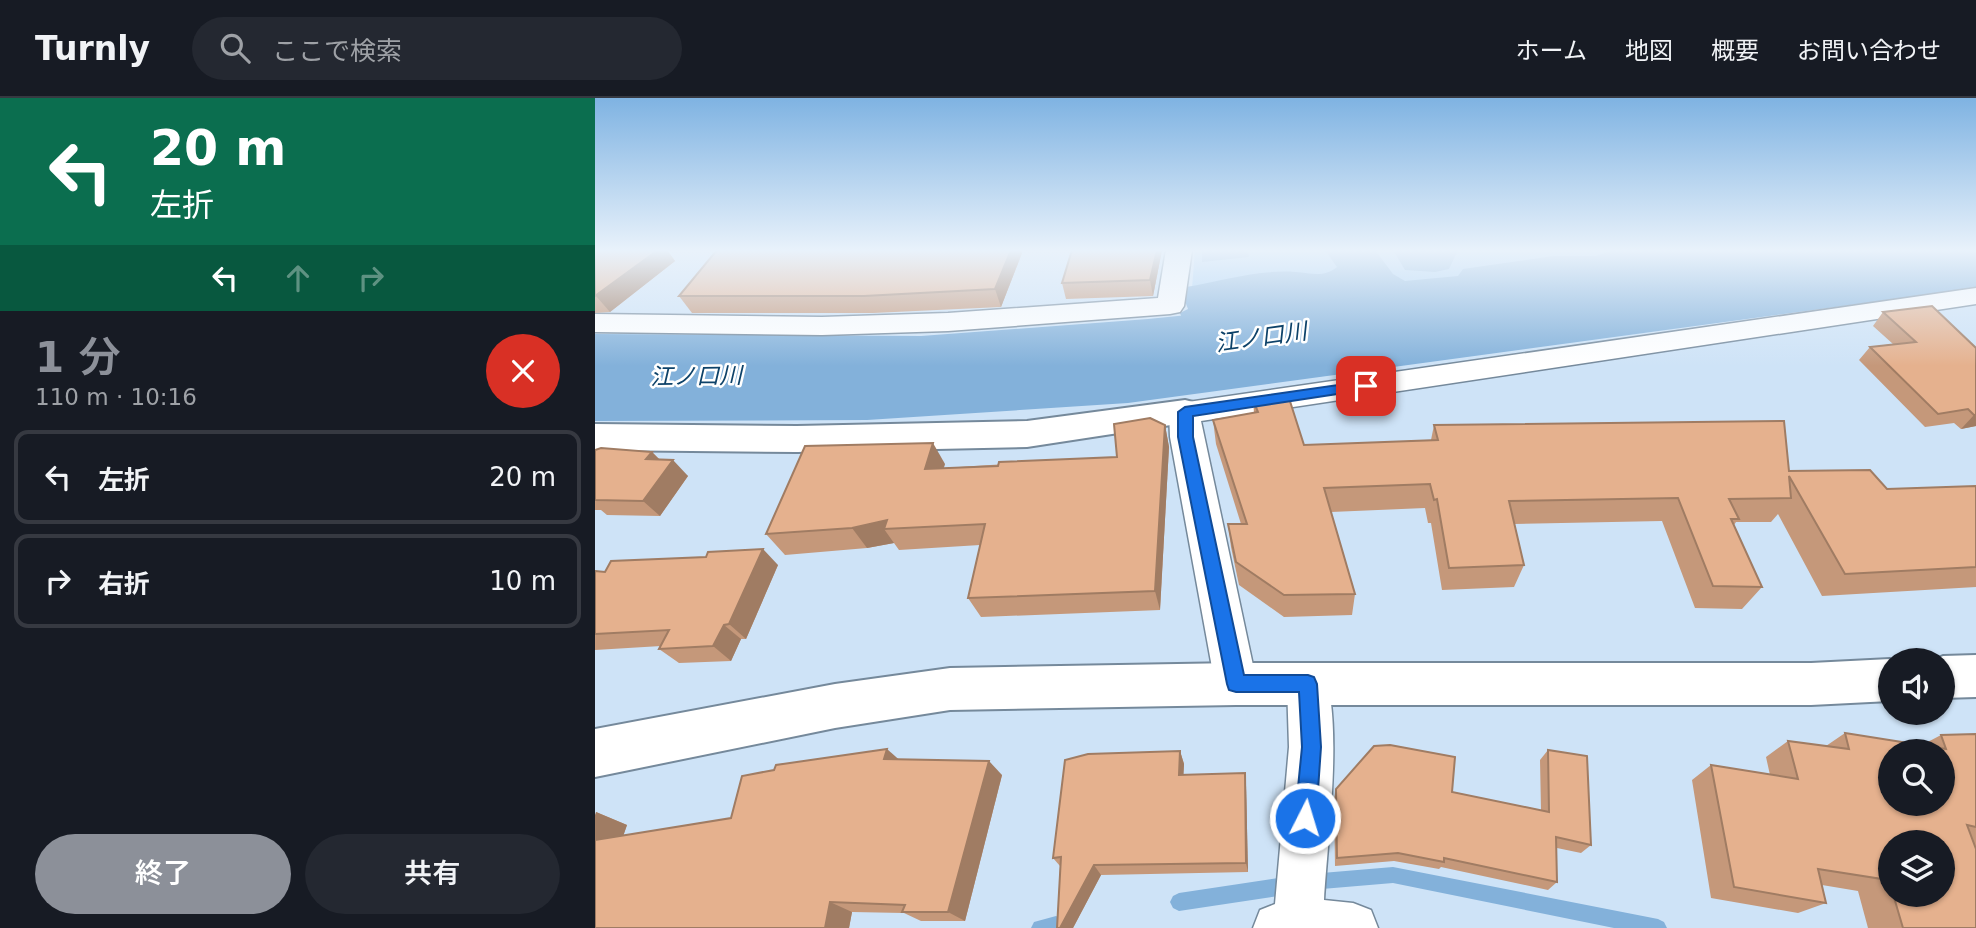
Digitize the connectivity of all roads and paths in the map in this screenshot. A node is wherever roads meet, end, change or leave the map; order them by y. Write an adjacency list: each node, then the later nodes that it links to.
1 (1173, 289): 4 (street)
2 (1976, 296): 3 (street)
3 (1924, 303): 5 (street); 6 (street)
4 (595, 323)
5 (1950, 328)
6 (1185, 412): 7 (street); 11 (street)
7 (595, 437)
8 (1976, 676): 9 (street)
9 (1955, 677)
10 (1878, 681): 12 (street)
11 (1236, 684): 12 (street); 13 (street)
12 (1308, 684): 14 (street)
13 (595, 754)
14 (1288, 926): 15 (street)
15 (1353, 928)

